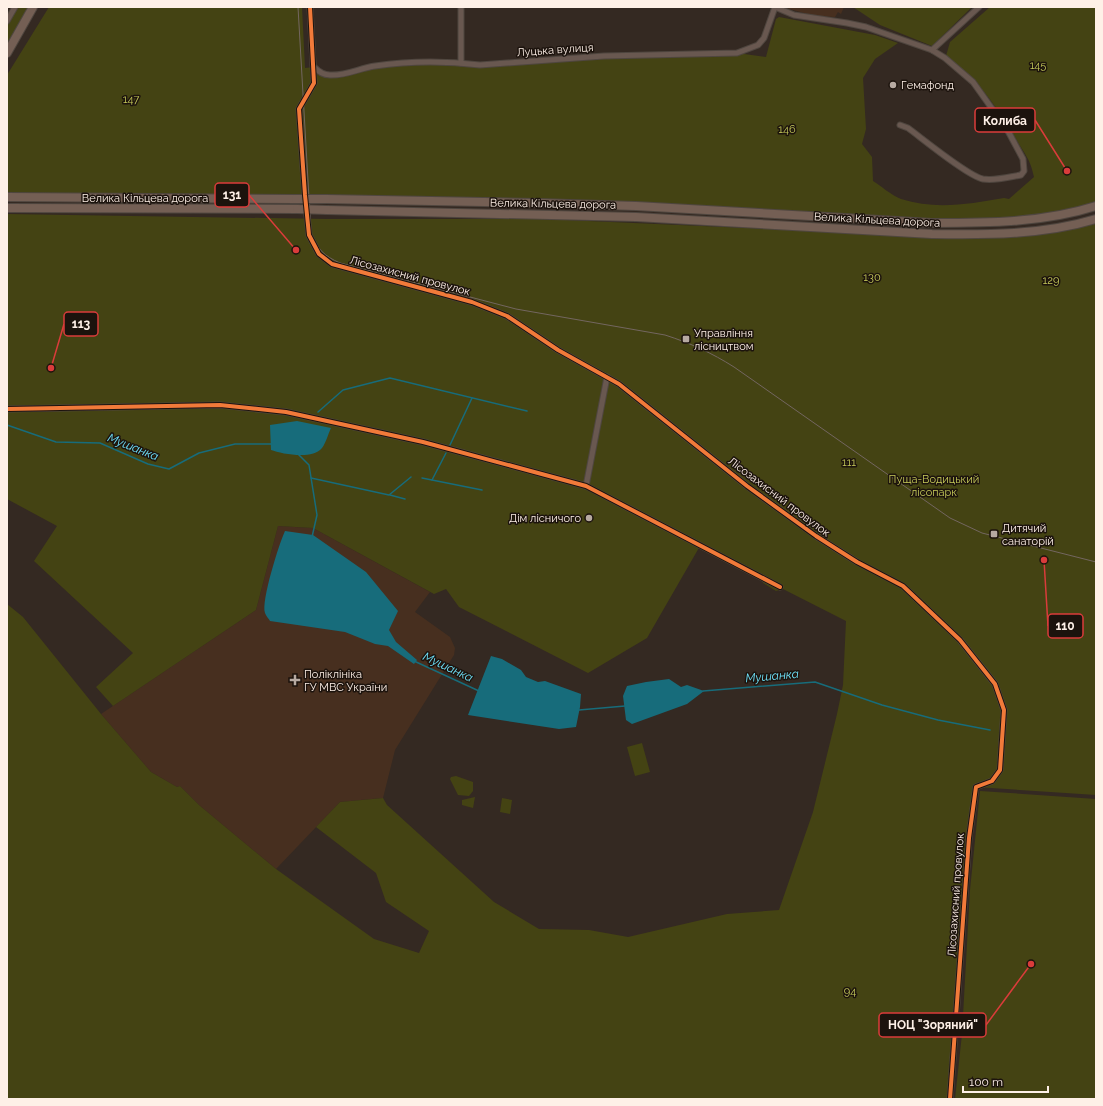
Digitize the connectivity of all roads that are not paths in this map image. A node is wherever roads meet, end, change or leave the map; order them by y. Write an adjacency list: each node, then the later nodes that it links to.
1 (15, 7): 7 (street)
2 (33, 7): 9 (main road)
3 (310, 7): 11 (street, Лісозахисний провулок)
4 (460, 7): 10 (street)
5 (775, 7): 8 (street); 10 (street, Луцька вулиця)
6 (979, 7): 8 (street)
7 (7, 21)
8 (932, 50): 12 (street)
9 (7, 53)
10 (461, 63): 11 (street, Луцька вулиця)
11 (314, 68): 17 (street, Лісозахисний провулок)
12 (900, 125)
13 (7, 197): 14 (main road, Велика Кільцева дорога, bridge)
14 (1096, 206)
15 (7, 208): 16 (main road, Велика Кільцева дорога, bridge)
16 (1096, 219)
17 (607, 377): 19 (street); 21 (street, Лісозахисний провулок)
18 (7, 409): 19 (street)
19 (586, 486): 20 (street)
20 (780, 588)
21 (950, 1099)

